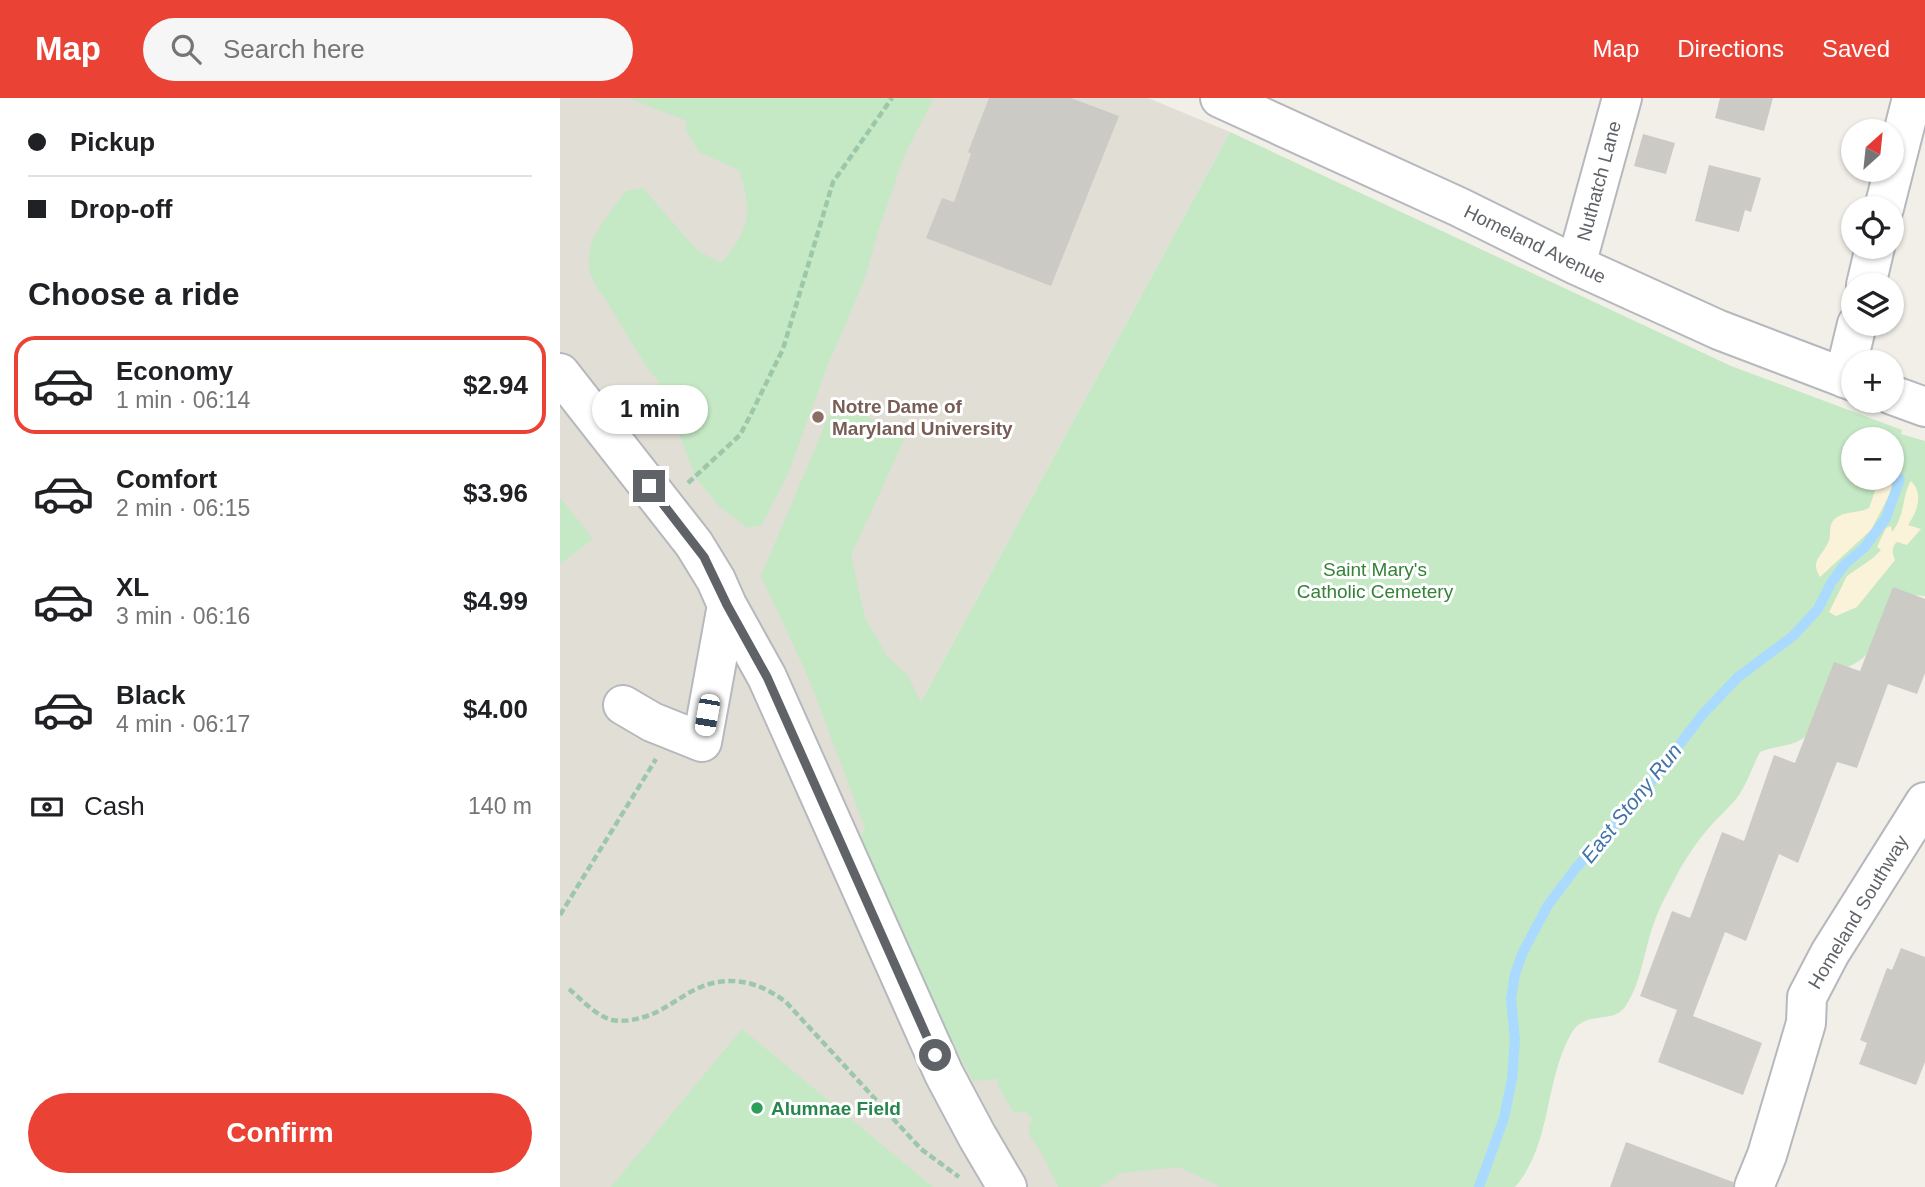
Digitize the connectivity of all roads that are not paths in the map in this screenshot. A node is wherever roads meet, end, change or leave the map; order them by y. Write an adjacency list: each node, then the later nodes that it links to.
1 (1220, 98): 5 (street, Homeland Avenue)
2 (1622, 98): 5 (street, Nuthatch Lane)
3 (1912, 98): 4 (street)
4 (1887, 196)
5 (1576, 265): 7 (street, Homeland Avenue)
6 (560, 373): 10 (street)
7 (1841, 377)
8 (1904, 399): 9 (street)
9 (1925, 407)
10 (727, 605): 11 (street); 13 (street)
11 (623, 705)
12 (1925, 802): 14 (street, Homeland Southway)
13 (1007, 1187)
14 (1754, 1187)

